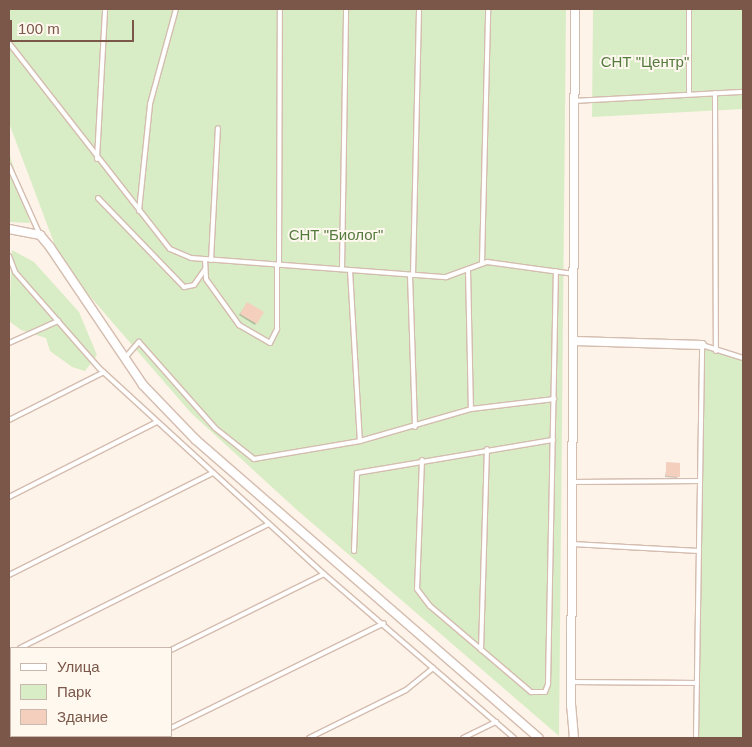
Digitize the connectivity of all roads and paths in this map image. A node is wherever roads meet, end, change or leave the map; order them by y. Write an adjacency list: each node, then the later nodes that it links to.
1 (105, 9): 15 (lane)
2 (176, 9): 18 (lane)
3 (280, 9): 25 (lane)
4 (346, 9): 29 (lane)
5 (419, 9): 33 (lane)
6 (488, 9): 24 (lane)
7 (574, 9): 13 (street)
8 (689, 9): 12 (lane)
9 (9, 43): 15 (lane)
10 (743, 92): 11 (lane)
11 (715, 93): 12 (lane); 38 (lane)
12 (689, 94): 13 (lane)
13 (573, 101): 32 (street)
14 (218, 128): 23 (lane)
15 (96, 159): 18 (lane)
16 (9, 166): 20 (lane)
17 (98, 198): 27 (lane)
18 (139, 212): 22 (lane)
19 (9, 229): 20 (street)
20 (40, 235): 40 (street)
21 (9, 256): 26 (lane)
22 (205, 259): 23 (lane); 27 (lane)
23 (211, 260): 25 (lane)
24 (482, 263): 28 (lane); 31 (lane)
25 (278, 265): 27 (lane); 29 (lane)
26 (10, 266): 34 (lane)
27 (205, 269)
28 (468, 269): 33 (lane); 43 (lane)
29 (342, 270): 30 (lane)
30 (350, 270): 33 (lane); 48 (lane)
31 (556, 271): 32 (lane); 42 (lane)
32 (574, 274): 35 (street)
33 (412, 275): 46 (lane)
34 (58, 321): 36 (lane); 41 (lane)
35 (575, 341): 37 (street); 53 (street)
36 (9, 343)
37 (702, 345): 38 (lane); 52 (lane)
38 (716, 351): 39 (lane)
39 (743, 358)
40 (124, 359): 48 (lane); 73 (street)
41 (104, 372): 44 (lane); 45 (lane)
42 (554, 399): 43 (lane); 47 (lane)
43 (472, 409): 46 (lane)
44 (9, 420)
45 (157, 422): 51 (lane); 54 (lane)
46 (415, 427): 48 (lane)
47 (553, 440): 49 (lane); 64 (lane)
48 (360, 441)
49 (487, 449): 50 (lane); 64 (lane)
50 (422, 460): 57 (lane); 64 (lane)
51 (213, 473): 55 (lane); 60 (lane)
52 (700, 481): 53 (lane); 58 (lane)
53 (573, 482): 56 (street)
54 (9, 497)
55 (269, 524): 59 (lane); 62 (lane)
56 (572, 544): 58 (lane); 66 (street)
57 (354, 551)
58 (698, 551): 67 (lane)
59 (324, 574): 61 (lane); 63 (lane)
60 (9, 575)
61 (384, 623): 65 (lane); 69 (lane)
62 (22, 647)
63 (172, 650)
64 (481, 650)
65 (433, 668): 68 (lane); 70 (lane)
66 (571, 682): 67 (lane); 74 (street)
67 (697, 683): 75 (lane)
68 (496, 722): 71 (lane); 72 (lane)
69 (172, 728)
70 (308, 738)
71 (462, 738)
72 (514, 738)
73 (539, 738)
74 (574, 738)
75 (696, 738)

